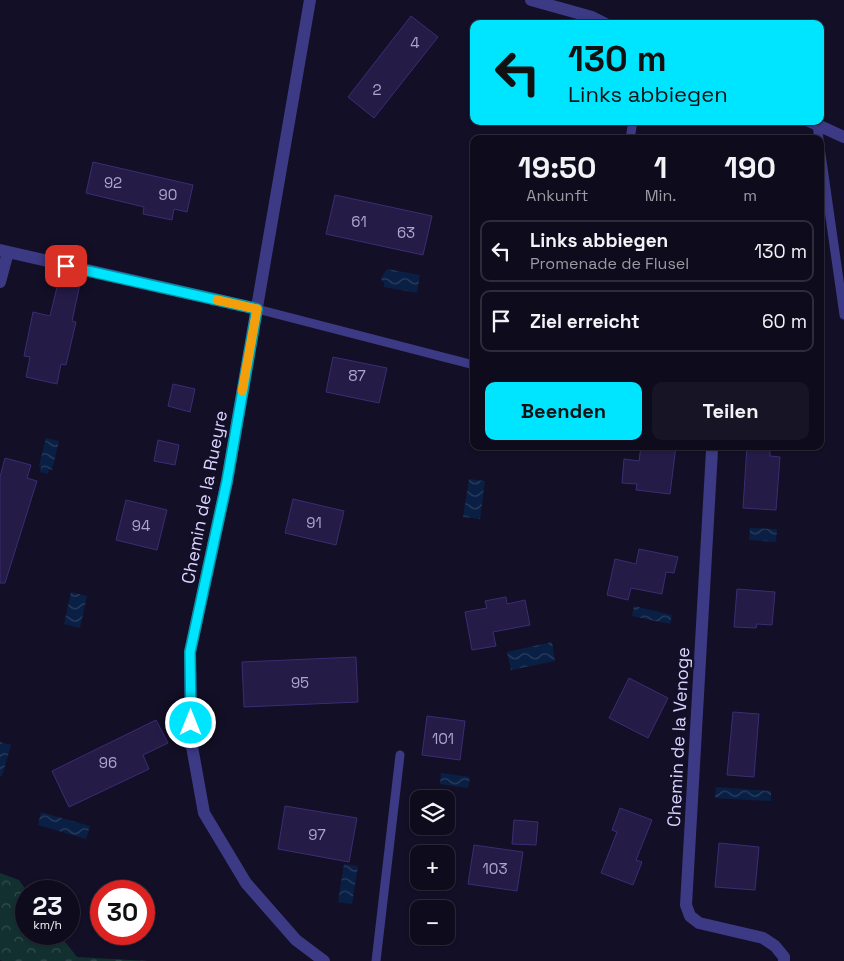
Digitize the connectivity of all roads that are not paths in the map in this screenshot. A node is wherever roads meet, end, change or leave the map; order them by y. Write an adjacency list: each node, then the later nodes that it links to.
1 (310, 0): 9 (street, Chemin de la Rueyre)
2 (531, 0): 3 (street)
3 (597, 20)
4 (817, 125): 5 (street)
5 (844, 137)
6 (824, 175): 10 (lane)
7 (4, 251): 8 (street); 9 (street)
8 (0, 282)
9 (257, 309): 11 (lane); 14 (street, Chemin de la Rueyre)
10 (844, 315)
11 (470, 364)
12 (712, 450): 16 (street, Chemin de la Venoge)
13 (400, 755): 15 (lane)
14 (324, 961)
15 (376, 961)
16 (784, 961)

